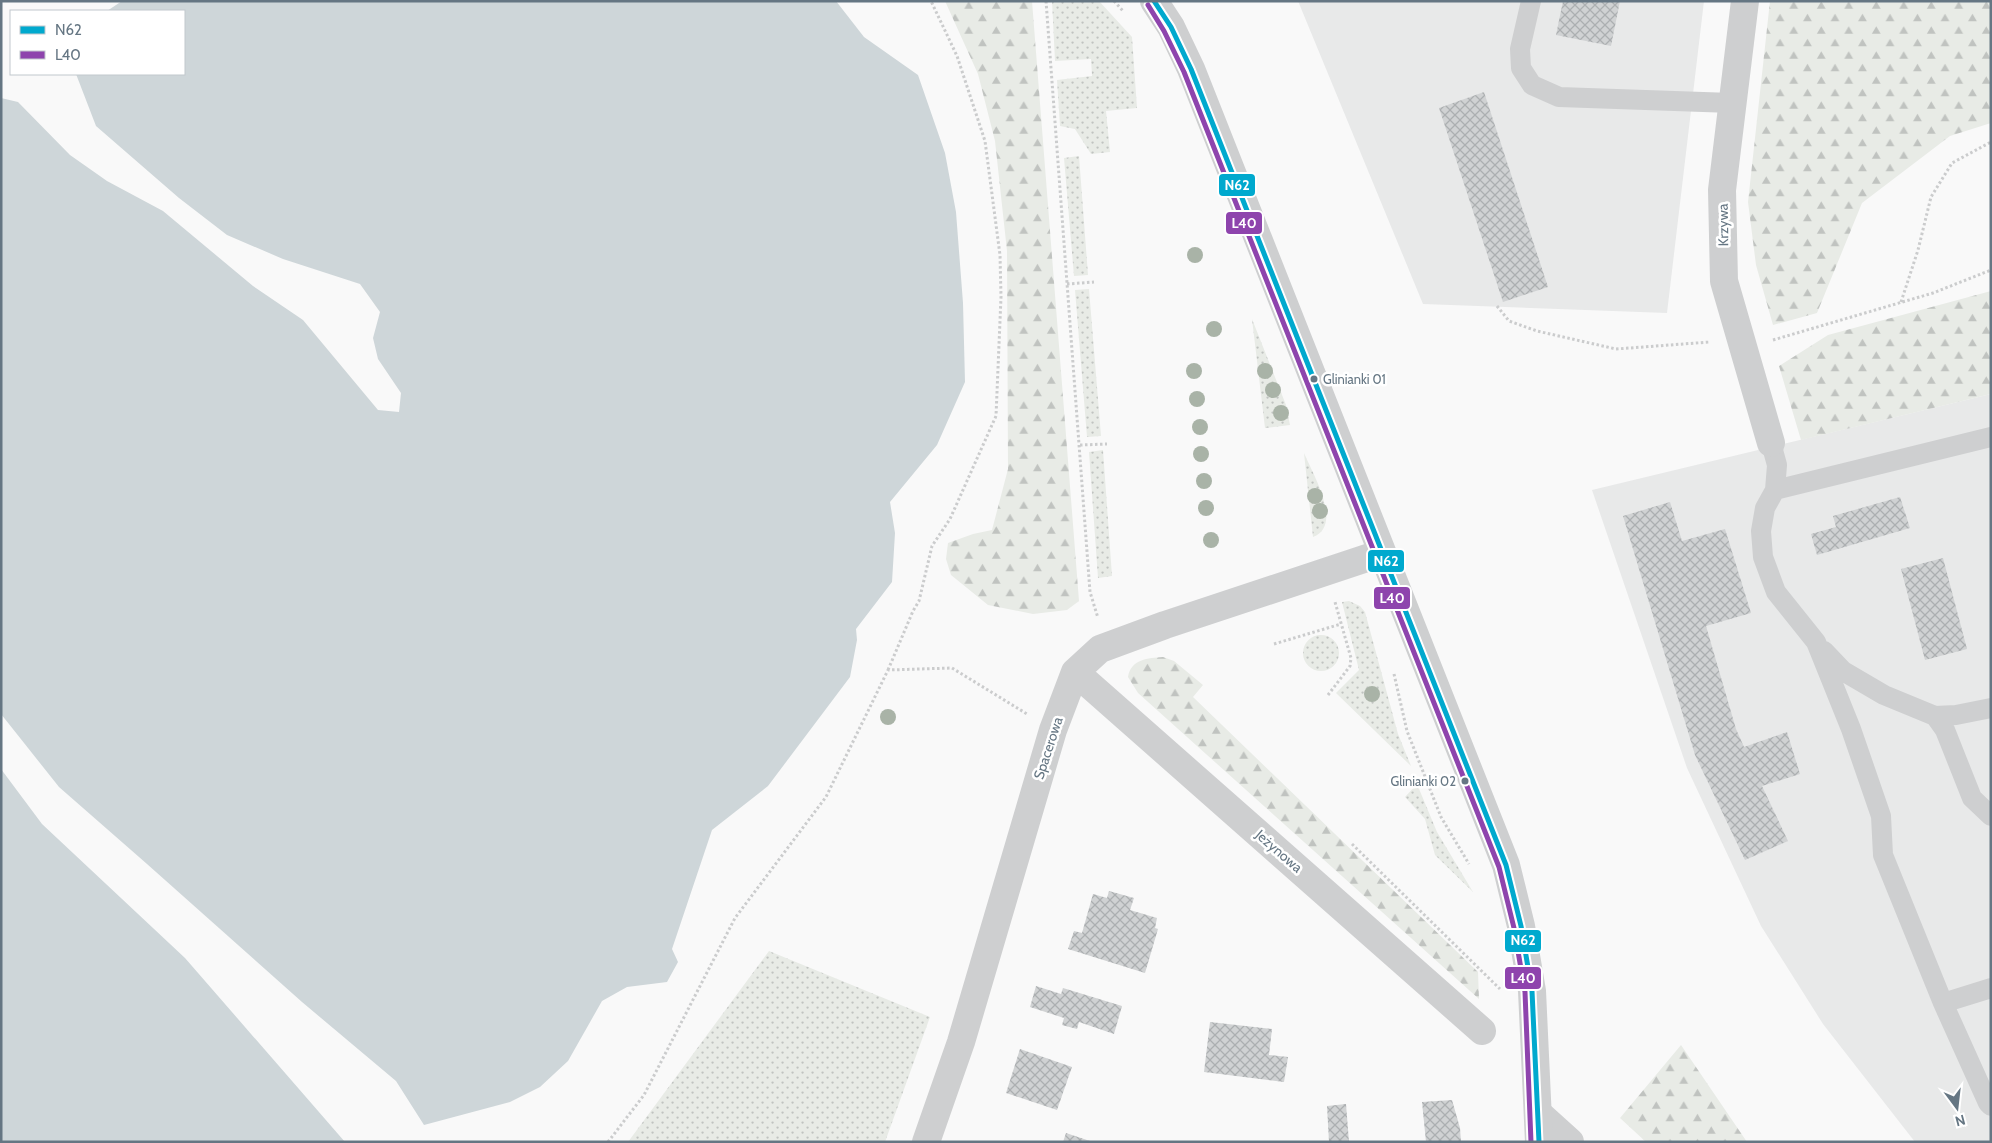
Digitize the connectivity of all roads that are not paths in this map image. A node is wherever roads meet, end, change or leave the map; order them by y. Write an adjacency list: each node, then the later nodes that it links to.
1 (1154, 1): 8 (street)
2 (1531, 1): 4 (lane)
3 (1745, 1): 4 (street, Krzywa)
4 (1732, 103): 6 (street, Krzywa)
5 (1991, 437): 7 (lane)
6 (1771, 444): 7 (lane)
7 (1775, 490): 9 (lane)
8 (1382, 554): 10 (street, Spacerowa); 18 (street)
9 (1816, 642): 12 (lane); 15 (lane)
10 (1075, 672): 16 (street, Jeżynowa); 19 (street, Spacerowa)
11 (1991, 708): 12 (lane)
12 (1935, 716): 13 (lane)
13 (1991, 816)
14 (1991, 988): 15 (lane)
15 (1943, 1003): 17 (lane)
16 (1482, 1030)
17 (1991, 1106)
18 (1539, 1114): 20 (street); 21 (street)
19 (926, 1142)
20 (1539, 1142)
21 (1570, 1142)

